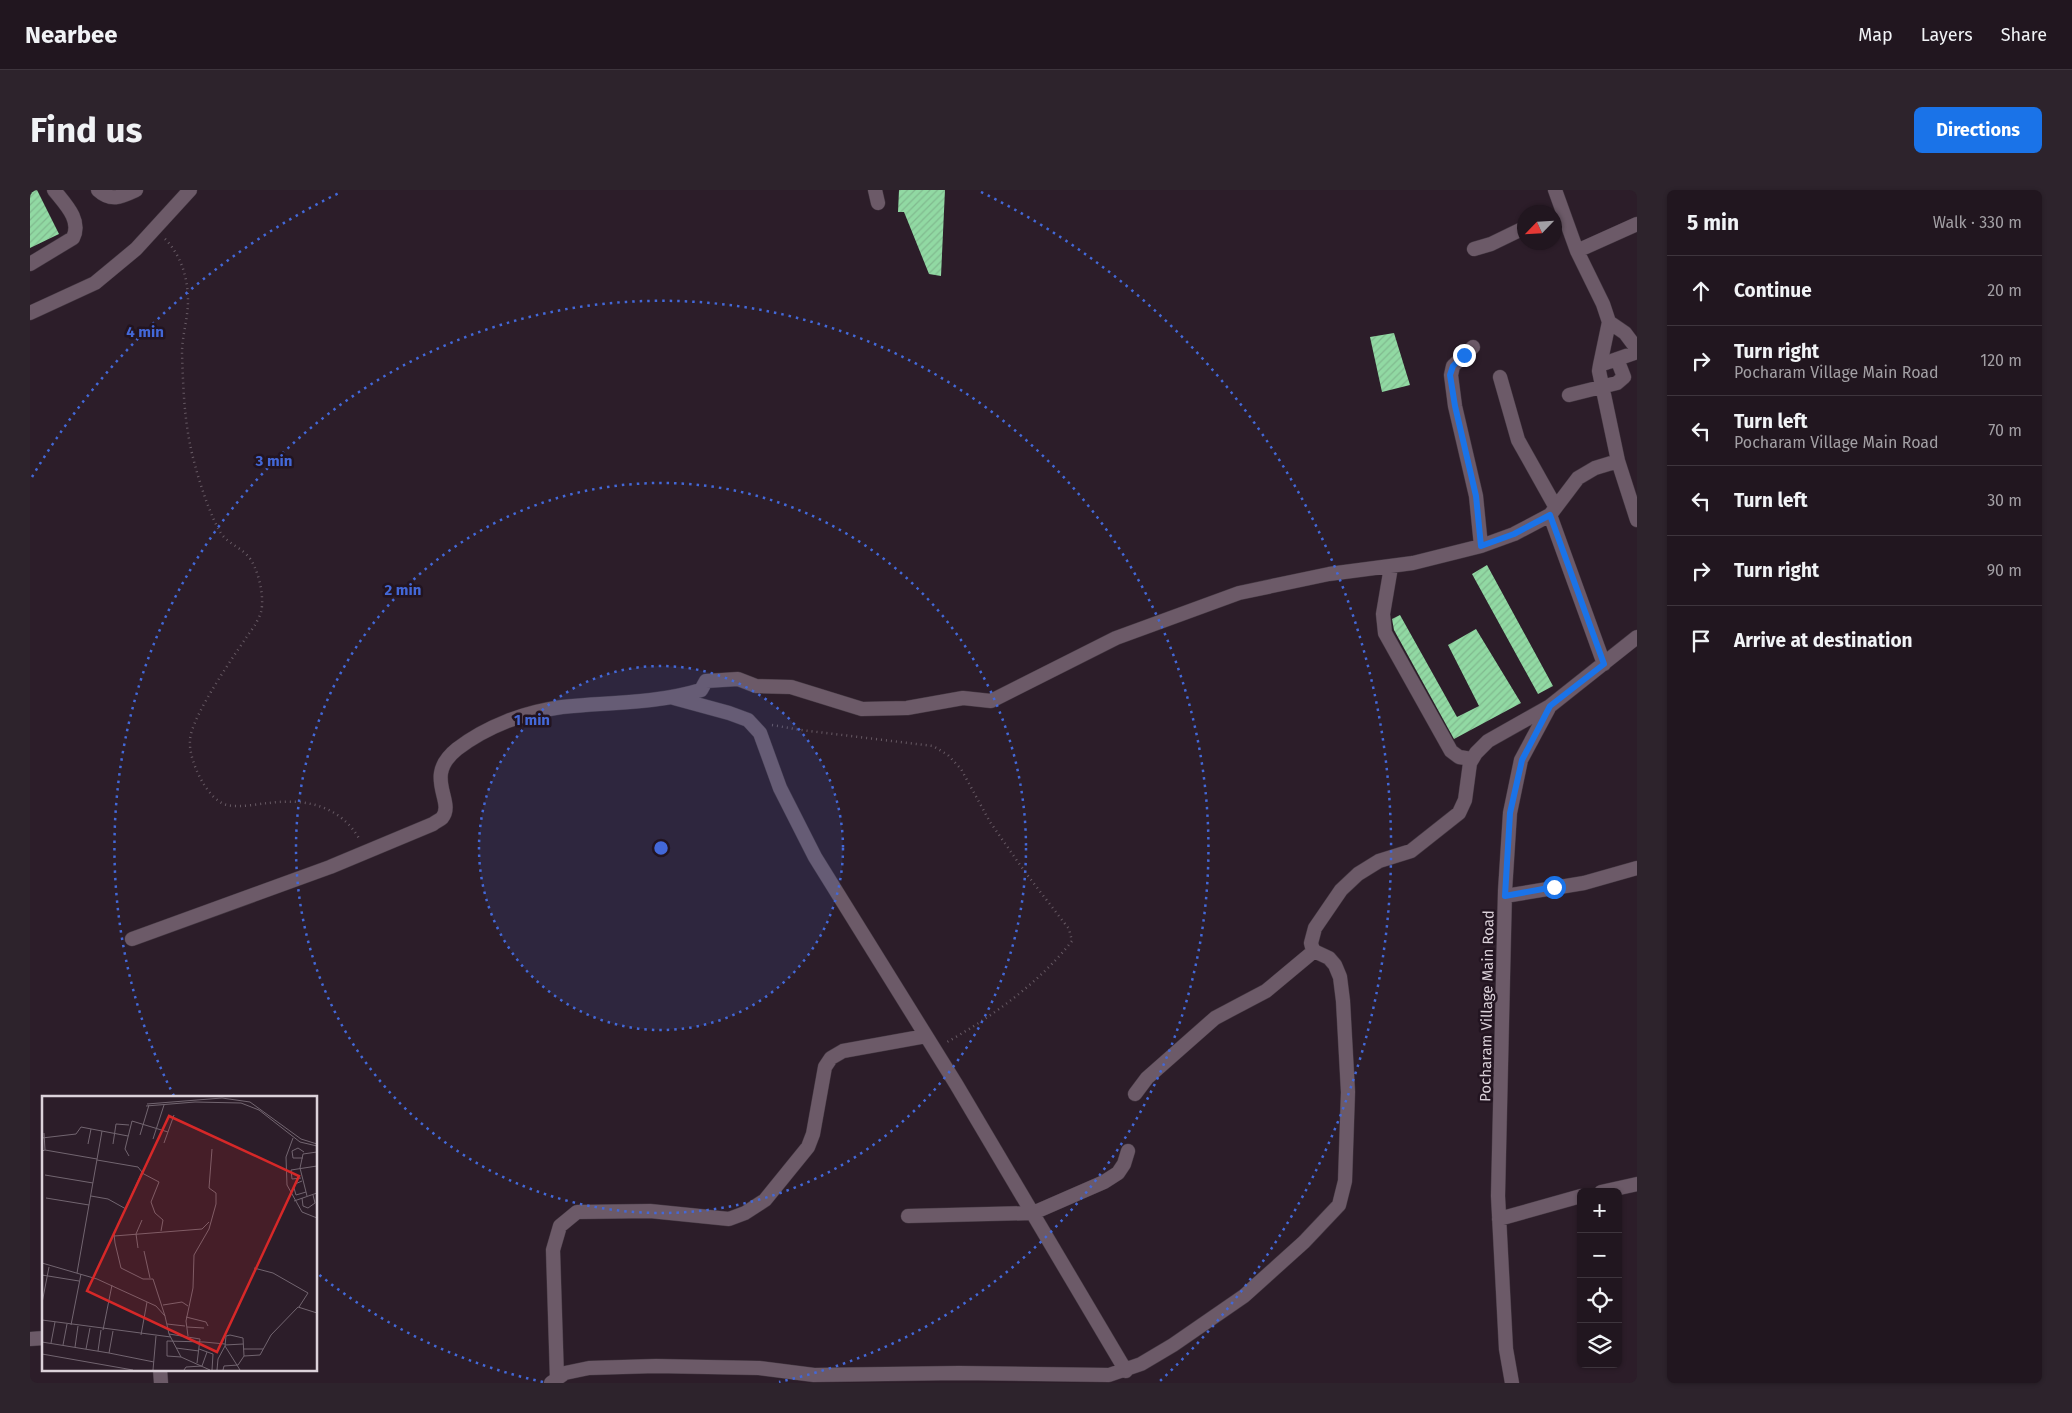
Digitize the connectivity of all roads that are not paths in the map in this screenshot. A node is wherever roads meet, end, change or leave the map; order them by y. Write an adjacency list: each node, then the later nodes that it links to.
1 (54, 190): 12 (street)
2 (98, 190): 3 (street)
3 (136, 190)
4 (190, 190): 13 (street)
5 (1555, 190): 6 (street)
6 (1557, 205)
7 (1562, 222): 11 (street)
8 (1637, 224): 11 (street)
9 (1517, 231): 10 (street)
10 (1474, 248)
11 (1577, 251): 14 (street)
12 (30, 264)
13 (30, 313)
14 (1609, 322): 16 (street); 18 (street)
15 (1473, 347): 25 (street)
16 (1637, 351): 17 (street)
17 (1617, 359): 18 (street); 20 (street)
18 (1600, 365): 20 (street)
19 (1500, 377): 23 (street)
20 (1602, 386): 21 (street); 22 (street)
21 (1569, 395)
22 (1618, 462): 23 (street); 24 (street)
23 (1553, 511): 25 (street); 28 (street)
24 (1637, 520)
25 (1481, 546): 26 (street)
26 (1392, 567): 29 (street); 31 (street)
27 (1637, 637): 28 (street, Pocharam Village Main Road)
28 (1604, 664): 30 (street, Pocharam Village Main Road)
29 (674, 698): 34 (street); 36 (street)
30 (1550, 706): 31 (street); 33 (street, Pocharam Village Main Road)
31 (1472, 759): 35 (street)
32 (1637, 868): 33 (street)
33 (1505, 896): 44 (street, Pocharam Village Main Road)
34 (132, 939)
35 (1314, 950): 37 (street); 46 (street)
36 (926, 1036): 42 (street); 48 (street)
37 (1136, 1094)
38 (1128, 1151): 42 (street)
39 (1637, 1184): 40 (street)
40 (1619, 1188)
41 (1577, 1197): 44 (street)
42 (1033, 1213): 43 (street); 46 (street)
43 (908, 1216)
44 (1499, 1219): 50 (street, Pocharam Village Main Road)
45 (160, 1370): 49 (street)
46 (1126, 1371): 47 (street)
47 (883, 1379): 48 (street)
48 (554, 1381)
49 (161, 1383)
50 (1512, 1383)

